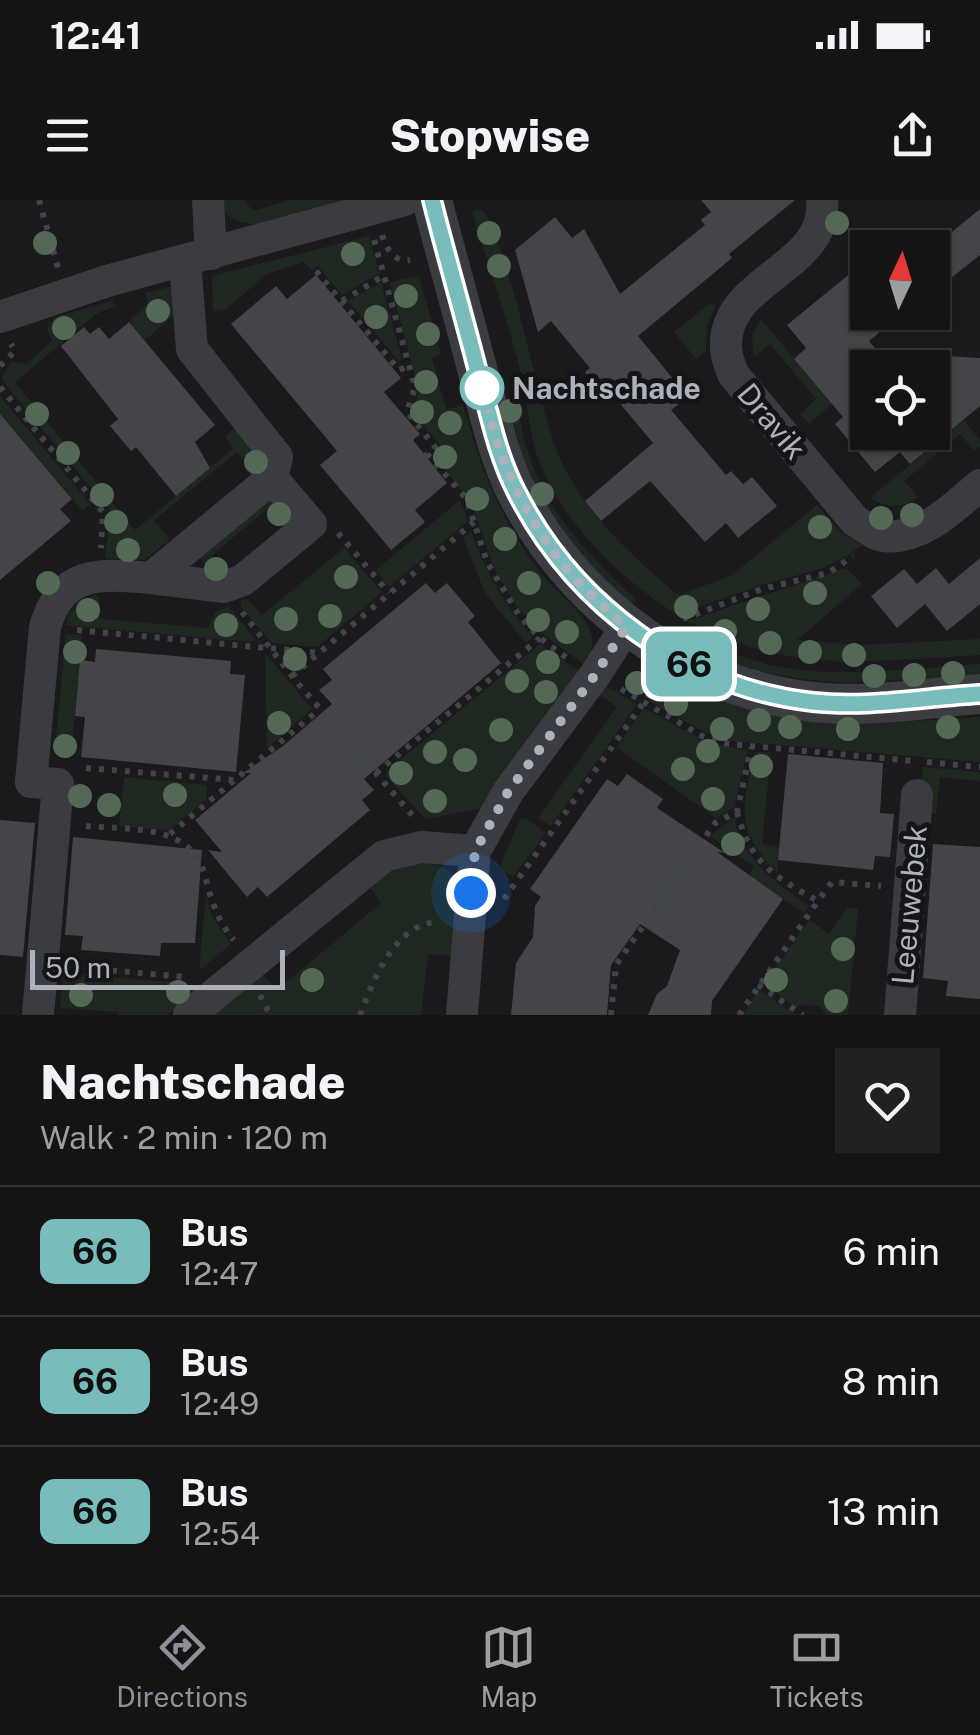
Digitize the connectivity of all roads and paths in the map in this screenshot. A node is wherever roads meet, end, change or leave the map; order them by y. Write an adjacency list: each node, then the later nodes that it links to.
1 (38, 200): 9 (path)
2 (208, 200): 6 (street)
3 (406, 200): 6 (street)
4 (432, 200): 24 (street)
5 (822, 200): 18 (street, Dravik)
6 (198, 257): 9 (street); 14 (street)
7 (316, 271): 10 (path)
8 (384, 276): 10 (path)
9 (65, 293): 11 (street)
10 (342, 301): 12 (path)
11 (0, 317)
12 (408, 366)
13 (0, 386): 19 (path)
14 (272, 478): 17 (street); 20 (street)
15 (980, 485): 18 (street)
16 (474, 522): 22 (path)
17 (311, 524): 21 (street); 22 (path)
18 (881, 536): 25 (path)
19 (99, 574): 20 (street); 23 (street)
20 (151, 578): 21 (street)
21 (224, 587): 27 (path)
22 (389, 593): 28 (path)
23 (45, 627): 27 (path); 33 (street)
24 (626, 627): 25 (street); 41 (street)
25 (682, 636): 30 (street); 44 (path)
26 (540, 638): 34 (path)
27 (269, 648): 28 (path); 29 (path)
28 (320, 652): 29 (path)
29 (292, 676): 31 (path)
30 (980, 694)
31 (320, 709): 34 (path); 35 (path)
32 (750, 748): 37 (path)
33 (32, 764): 35 (path); 38 (street)
34 (376, 773): 40 (path)
35 (234, 780): 39 (path)
36 (918, 795): 42 (street, Leeuwebek)
37 (737, 812): 43 (path); 52 (path)
38 (55, 824): 39 (path); 46 (street)
39 (170, 834): 45 (path)
40 (421, 847): 41 (street); 45 (street)
41 (475, 851): 44 (street)
42 (910, 889): 43 (path); 55 (street, Leeuwebek)
43 (818, 901): 47 (path)
44 (470, 920): 50 (path); 51 (street)
45 (252, 961): 48 (street)
46 (42, 964): 48 (path); 49 (street)
47 (758, 986): 53 (path); 54 (path)
48 (198, 1007)
49 (38, 1015)
50 (360, 1015)
51 (462, 1015)
52 (611, 1015)
53 (740, 1015)
54 (803, 1015)
55 (900, 1015)

